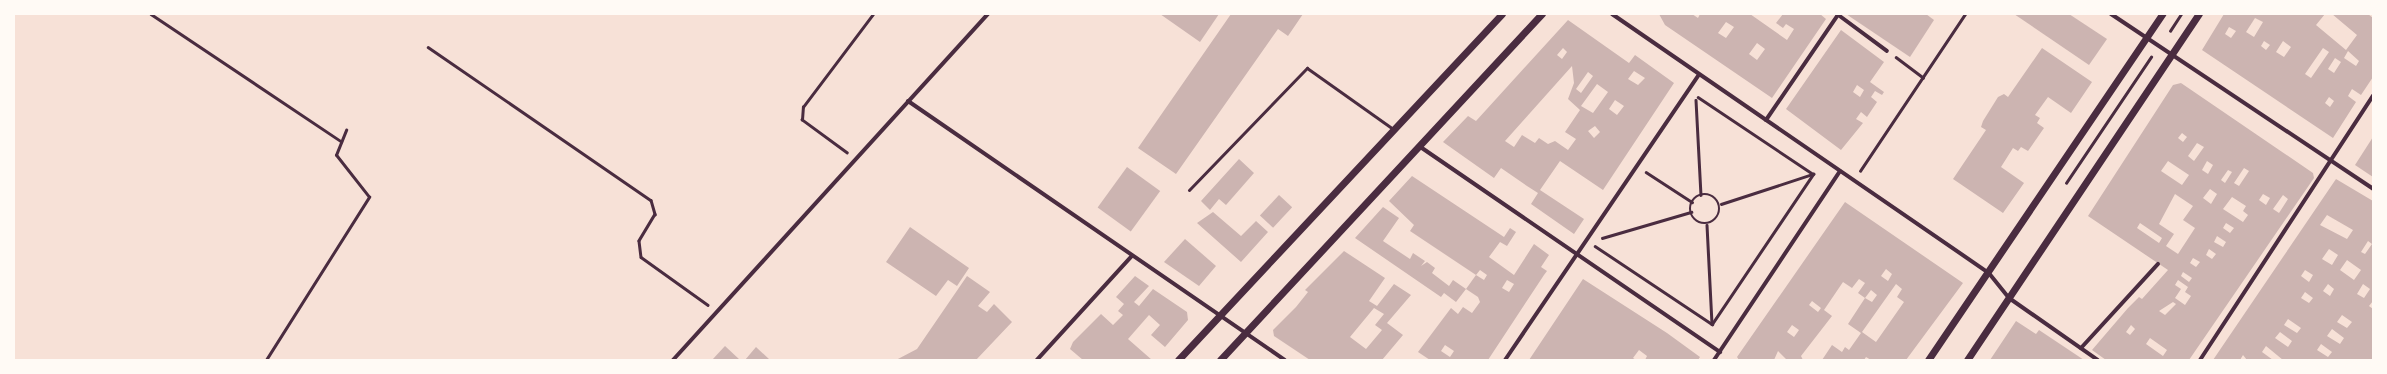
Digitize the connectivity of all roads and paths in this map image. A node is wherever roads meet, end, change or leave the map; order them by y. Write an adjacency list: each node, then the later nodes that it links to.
1 (151, 14): 28 (path)
2 (873, 14): 30 (path)
3 (988, 14): 23 (street)
4 (1502, 14): 27 (street)
5 (1542, 14): 29 (street)
6 (1612, 14): 19 (street)
7 (1837, 14): 16 (street); 25 (street)
8 (1965, 14): 20 (path)
9 (2112, 14): 14 (street)
10 (2162, 14): 14 (street)
11 (2181, 14): 13 (path)
12 (2199, 14): 17 (street)
13 (2170, 31)
14 (2147, 38): 17 (street); 49 (street)
15 (428, 47): 51 (path)
16 (1887, 51): 20 (path)
17 (2172, 55): 31 (street); 50 (street)
18 (2151, 57): 36 (path)
19 (1699, 75): 25 (street); 32 (street)
20 (1923, 77): 35 (path)
21 (1696, 96): 24 (path); 34 (path); 39 (path)
22 (2373, 96): 31 (street)
23 (908, 101): 30 (street); 47 (street)
24 (1691, 102)
25 (1766, 120): 33 (street)
26 (346, 130): 28 (path)
27 (1394, 130): 38 (lane); 52 (street)
28 (340, 141): 58 (path)
29 (1419, 146): 46 (street); 54 (street)
30 (855, 160): 51 (street)
31 (2330, 161): 37 (street); 70 (street)
32 (1637, 166): 40 (path); 46 (street)
33 (1840, 171): 35 (street); 56 (street)
34 (1814, 174): 41 (path); 53 (path)
35 (1854, 180): 49 (street)
36 (2062, 188)
37 (2373, 189)
38 (1189, 190)
39 (1701, 195): 40 (path); 41 (path)
40 (1692, 202): 42 (path)
41 (1721, 204): 43 (path)
42 (1691, 212): 43 (path); 45 (path)
43 (1707, 225): 53 (path)
44 (1598, 234): 45 (path)
45 (1594, 240): 53 (path)
46 (1577, 254): 56 (street); 64 (street)
47 (1132, 256): 52 (street); 60 (street)
48 (2158, 264): 55 (street)
49 (1988, 272): 50 (street); 66 (street)
50 (2009, 298): 55 (street); 67 (street)
51 (717, 312): 59 (street)
52 (1219, 316): 54 (street); 61 (street)
53 (1712, 324)
54 (1244, 332): 62 (street); 63 (street)
55 (2081, 348): 57 (street)
56 (1720, 352): 65 (street)
57 (2091, 355): 68 (street); 69 (street)
58 (266, 360)
59 (673, 360)
60 (1037, 360)
61 (1178, 360)
62 (1220, 360)
63 (1285, 360)
64 (1505, 360)
65 (1714, 360)
66 (1928, 360)
67 (1967, 360)
68 (2088, 360)
69 (2098, 360)
70 (2200, 360)

